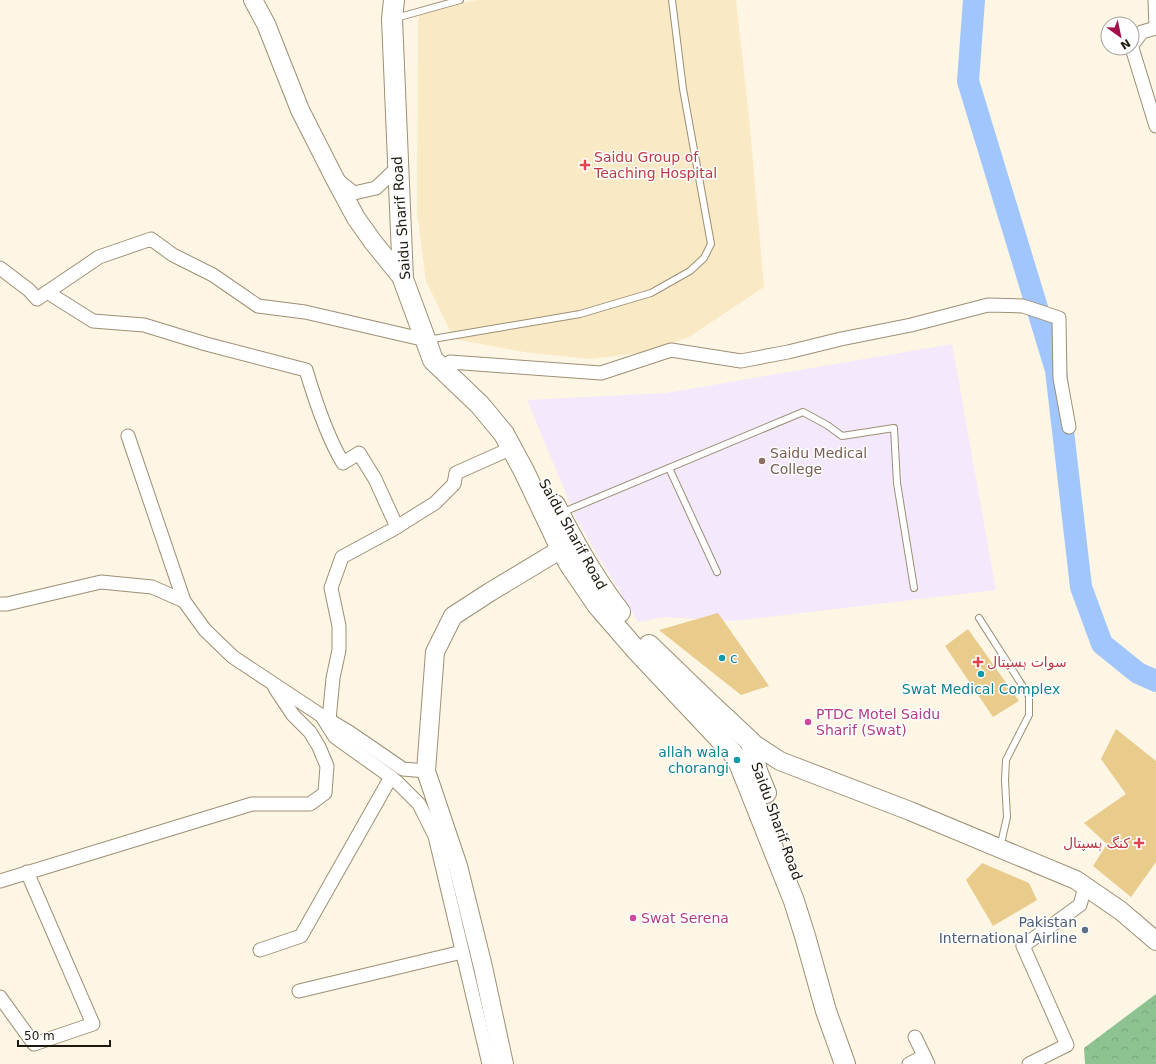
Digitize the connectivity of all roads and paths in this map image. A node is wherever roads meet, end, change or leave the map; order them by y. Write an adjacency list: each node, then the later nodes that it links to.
1 (253, 0): 11 (street)
2 (394, 0): 6 (main road, Saidu Sharif Road)
3 (460, 0): 6 (lane)
4 (672, 0): 15 (lane)
5 (1155, 0): 7 (street)
6 (392, 19): 10 (main road, Saidu Sharif Road)
7 (1140, 35)
8 (1134, 56): 9 (street)
9 (1156, 126)
10 (398, 167): 11 (street); 13 (main road, Saidu Sharif Road)
11 (334, 177): 13 (street)
12 (0, 268): 14 (street)
13 (402, 278): 15 (main road, Saidu Sharif Road)
14 (47, 292): 15 (street); 22 (street)
15 (426, 340): 16 (main road, Saidu Sharif Road); 19 (main road)
16 (450, 362): 17 (street); 21 (main road, Saidu Sharif Road)
17 (1069, 427)
18 (128, 436): 26 (street)
19 (512, 448): 22 (street); 23 (main road)
20 (669, 468): 21 (lane); 24 (lane); 25 (lane)
21 (560, 514): 23 (main road, Saidu Sharif Road)
22 (397, 527): 31 (street)
23 (568, 545): 29 (main road); 35 (street)
24 (718, 572)
25 (914, 588)
26 (184, 601): 27 (street); 30 (street)
27 (0, 604)
28 (979, 618): 37 (lane)
29 (642, 647): 32 (main road); 33 (main road)
30 (272, 683): 31 (street); 38 (street)
31 (325, 718): 35 (street); 36 (street)
32 (751, 742): 34 (main road, Saidu Sharif Road); 37 (street)
33 (732, 752): 34 (main road); 46 (main road)
34 (756, 771): 46 (main road, Saidu Sharif Road)
35 (426, 772): 50 (street)
36 (391, 777): 42 (street); 43 (street)
37 (1000, 848): 40 (street)
38 (27, 872): 39 (street); 45 (street)
39 (0, 882)
40 (1085, 886): 41 (street); 54 (street)
41 (1156, 941)
42 (260, 950)
43 (462, 952): 44 (street); 49 (street)
44 (299, 991)
45 (0, 997)
46 (832, 1014): 51 (main road); 52 (main road, Saidu Sharif Road)
47 (915, 1038): 48 (street)
48 (926, 1060): 53 (street)
49 (489, 1064)
50 (504, 1064)
51 (844, 1064)
52 (853, 1064)
53 (909, 1064)
54 (1030, 1064)

